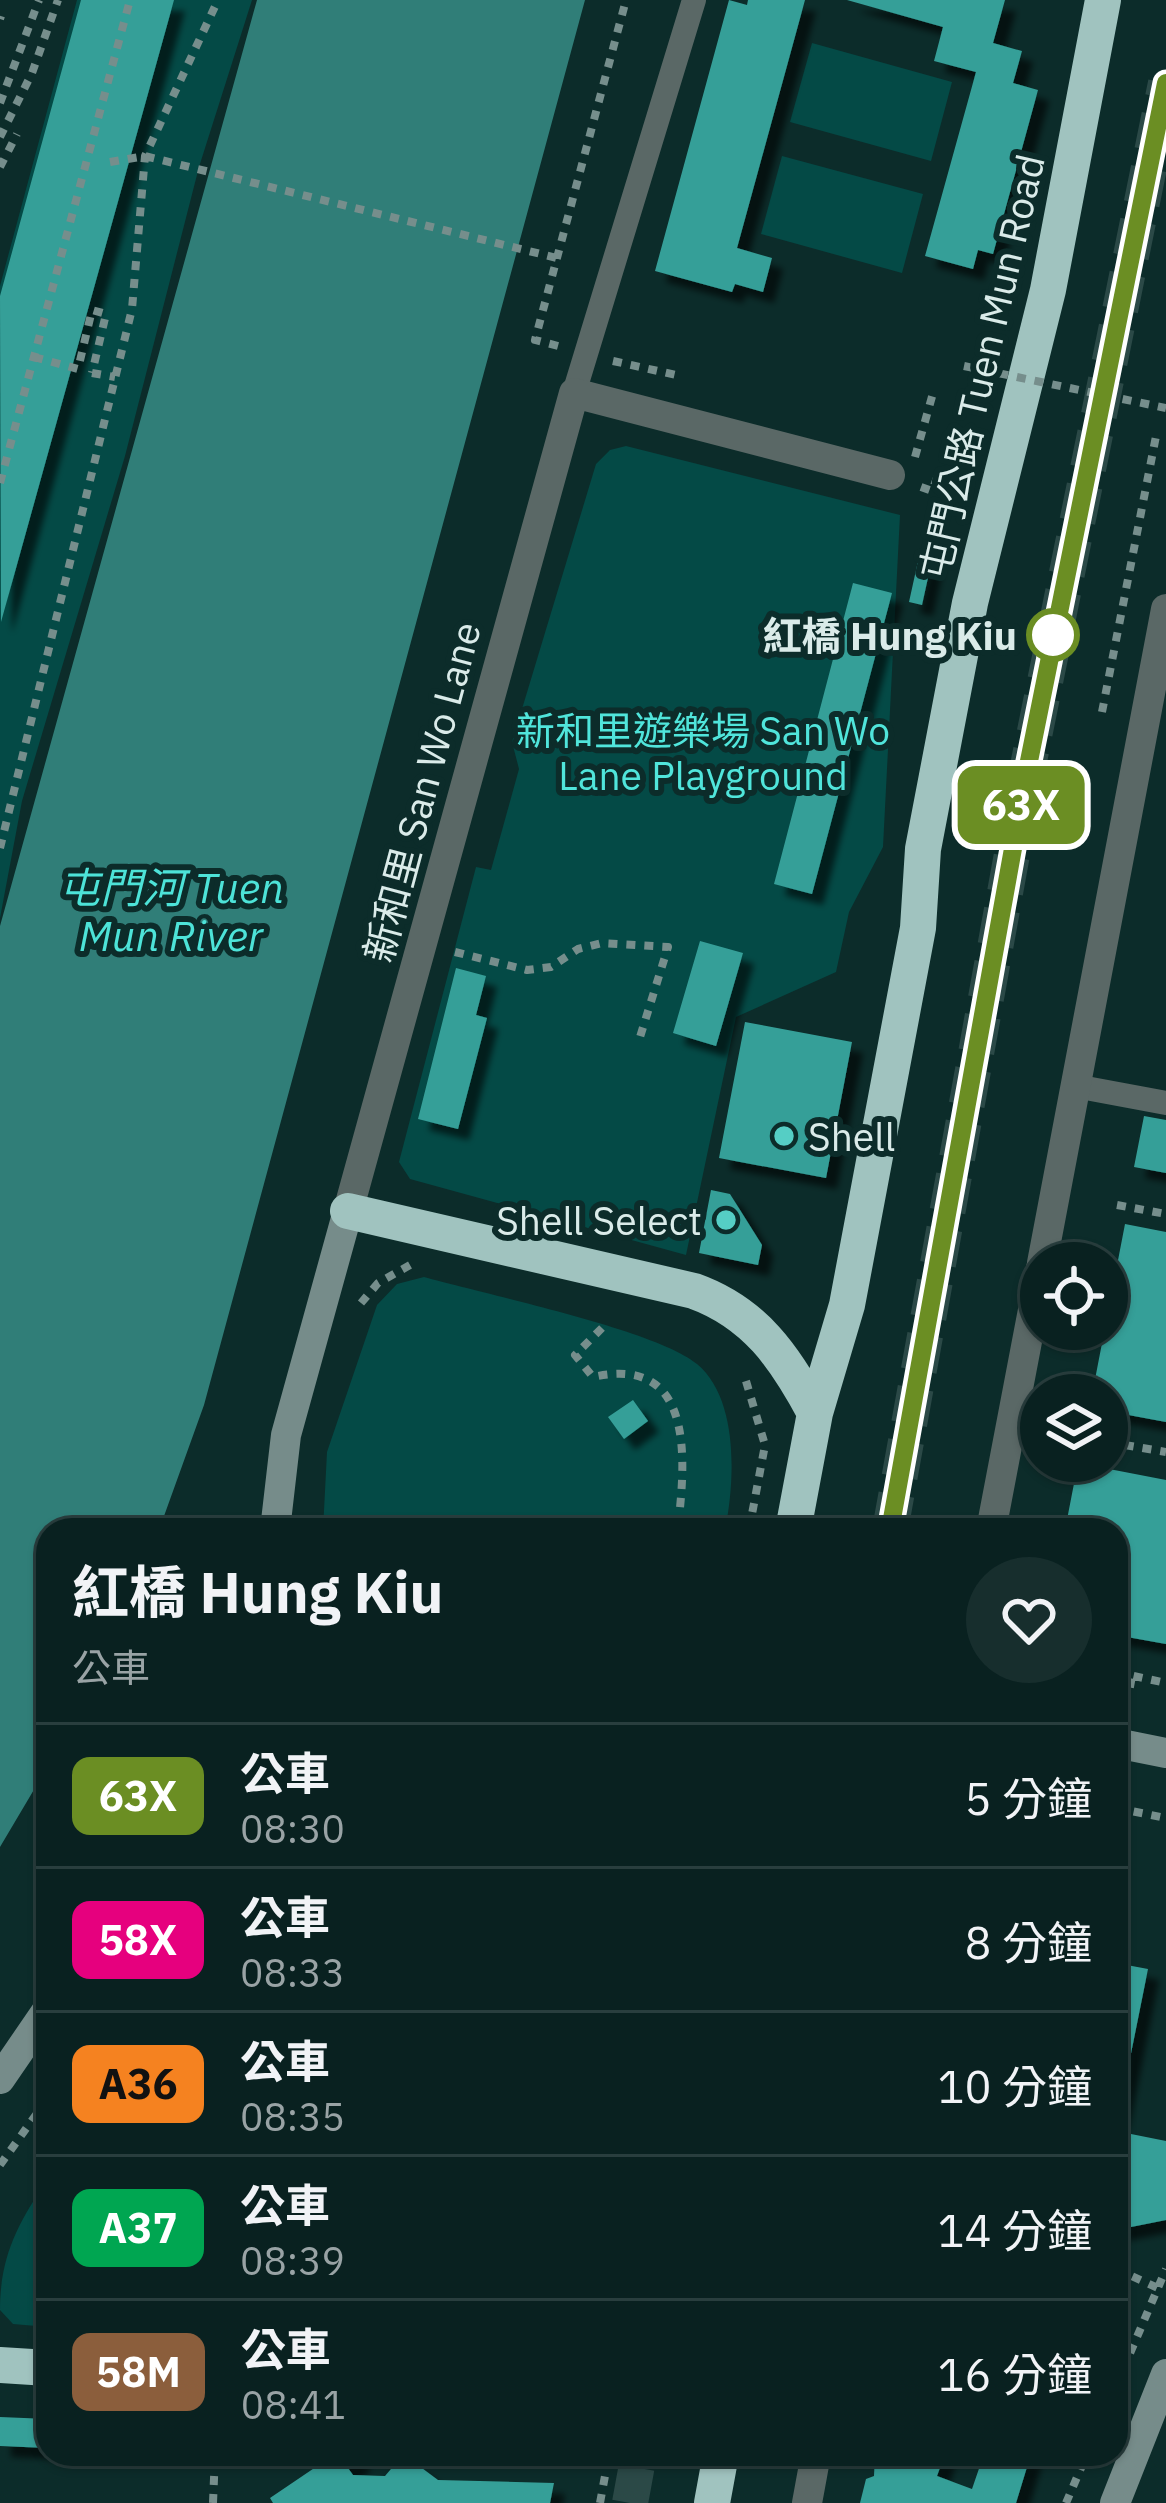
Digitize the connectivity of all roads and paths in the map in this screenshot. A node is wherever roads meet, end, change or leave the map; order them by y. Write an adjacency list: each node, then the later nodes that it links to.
1 (39, 0): 8 (path)
2 (58, 0): 10 (path)
3 (130, 0): 16 (path, bridge)
4 (218, 0): 11 (path)
5 (626, 0): 14 (path)
6 (694, 0): 19 (lane)
7 (1103, 0): 41 (highway, 屯門公路 Tuen Mun Road)
8 (0, 103)
9 (16, 134): 13 (path)
10 (0, 137)
11 (145, 156): 12 (path); 14 (path); 18 (path)
12 (110, 162)
13 (0, 166)
14 (557, 259): 15 (path)
15 (535, 340)
16 (34, 357): 18 (path, bridge); 24 (path, bridge)
17 (964, 366): 21 (path, bridge)
18 (115, 377): 27 (path)
19 (574, 393): 23 (street); 33 (street, 新和里 San Wo Lane)
20 (933, 393): 23 (path)
21 (1166, 408)
22 (1157, 431): 26 (path)
23 (902, 467)
24 (0, 483)
25 (1166, 609): 30 (street)
26 (1102, 712)
27 (0, 848)
28 (447, 948): 29 (path)
29 (640, 1037)
30 (1075, 1087): 31 (lane); 35 (street)
31 (1166, 1103)
32 (1117, 1205): 34 (path)
33 (348, 1211): 41 (highway); 44 (street, 新和里 San Wo Lane)
34 (1166, 1214)
35 (1045, 1242)
36 (417, 1263): 37 (path)
37 (378, 1283)
38 (602, 1328): 45 (path)
39 (1025, 1350): 48 (street)
40 (745, 1378): 46 (path)
41 (815, 1413): 47 (highway, 屯門公路 Tuen Mun Road)
42 (1128, 1446): 43 (path)
43 (1166, 1452)
44 (276, 1518)
45 (678, 1518)
46 (750, 1518)
47 (795, 1518)
48 (994, 1518)
49 (1128, 1675): 50 (path)
50 (1132, 1676): 51 (path); 52 (path)
51 (1166, 1683)
52 (1128, 1692)
53 (1128, 1745): 54 (street)
54 (1166, 1753)
55 (1128, 1810): 56 (path)
56 (1166, 1817)
57 (36, 2026): 58 (street)
58 (0, 2079)
59 (36, 2115): 60 (path)
60 (0, 2165)
61 (1166, 2269): 63 (path)
62 (1128, 2275): 63 (path)
63 (1158, 2288): 64 (path)
64 (1128, 2358)
65 (0, 2365): 66 (highway)
66 (36, 2367)
67 (1166, 2374): 78 (street)
68 (215, 2466): 73 (path)
69 (608, 2466): 74 (path)
70 (719, 2466): 75 (highway)
71 (814, 2466): 76 (street)
72 (1082, 2466): 77 (path)
73 (213, 2503)
74 (600, 2503)
75 (712, 2503)
76 (807, 2503)
77 (1066, 2503)
78 (1115, 2503)

